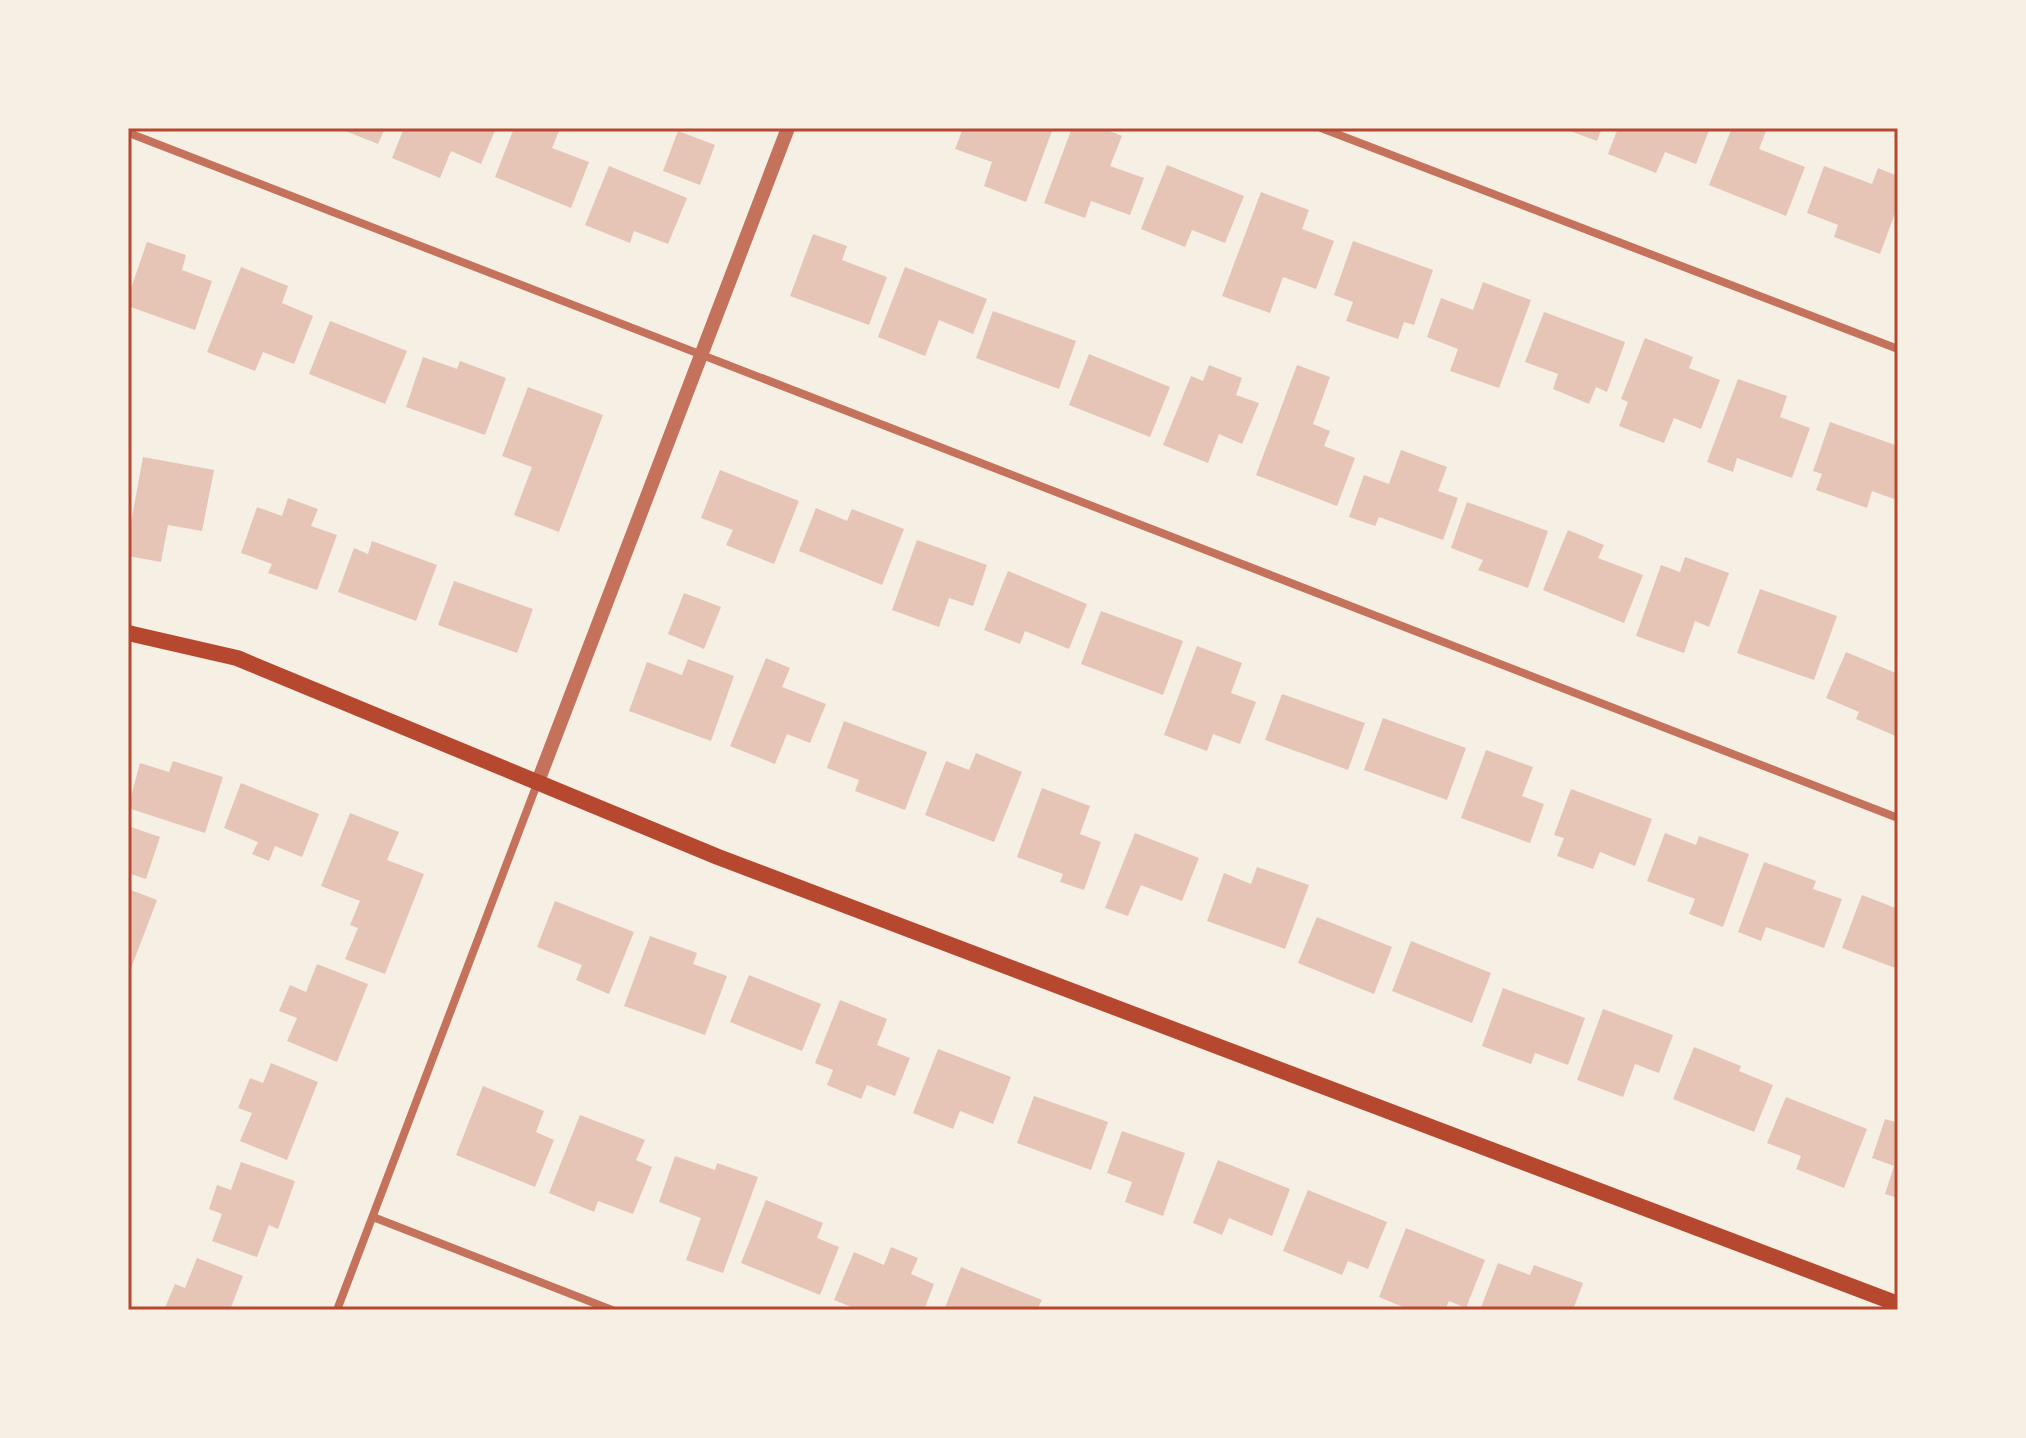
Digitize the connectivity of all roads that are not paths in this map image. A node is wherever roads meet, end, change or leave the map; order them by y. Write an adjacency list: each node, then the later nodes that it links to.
1 (128, 128): 5 (street)
2 (788, 128): 5 (street)
3 (1321, 128): 4 (street)
4 (1898, 349)
5 (703, 353): 7 (street); 8 (street)
6 (128, 633): 7 (main road)
7 (537, 784): 9 (street); 10 (main road)
8 (1898, 818)
9 (373, 1217): 11 (street); 12 (street)
10 (1898, 1304)
11 (337, 1310)
12 (612, 1310)

